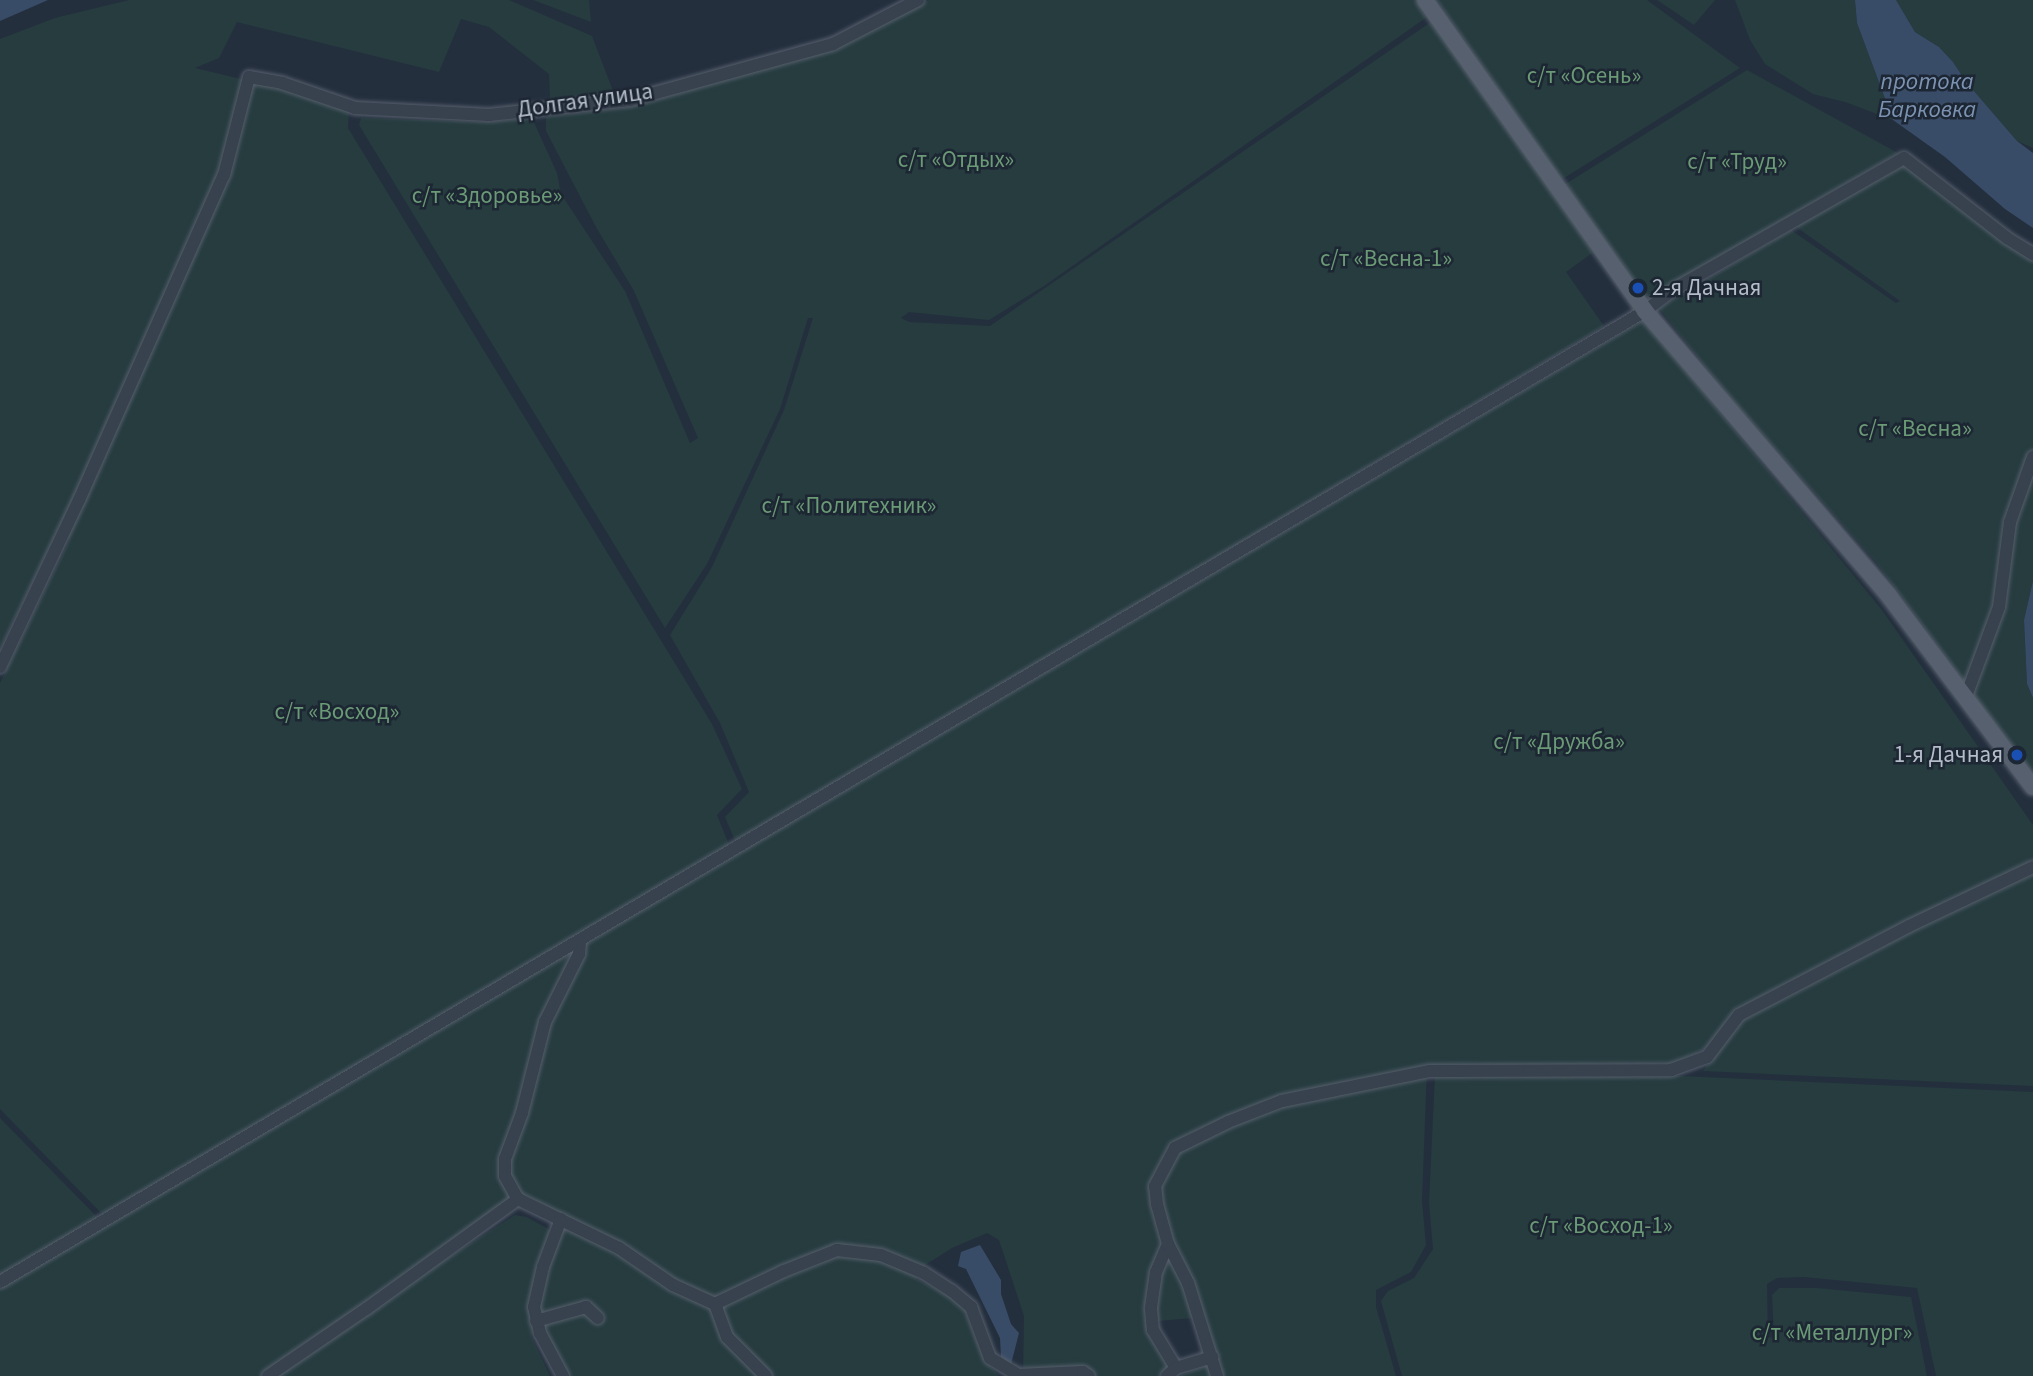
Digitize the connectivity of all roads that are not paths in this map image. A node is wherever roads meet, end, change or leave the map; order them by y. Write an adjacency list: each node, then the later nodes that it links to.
1 (918, 0): 6 (street, Долгая улица)
2 (1424, 0): 4 (main road)
3 (2033, 254): 4 (street)
4 (1645, 311): 7 (main road); 10 (street)
5 (2033, 457): 7 (street)
6 (0, 667)
7 (1965, 699): 8 (main road)
8 (2033, 787)
9 (2033, 867): 13 (street)
10 (580, 941): 11 (street); 14 (street)
11 (518, 1199): 12 (street); 20 (street)
12 (561, 1219): 15 (street); 17 (street)
13 (1168, 1244): 18 (street); 19 (street)
14 (0, 1282)
15 (715, 1304): 22 (street); 23 (street)
16 (598, 1318): 17 (street)
17 (536, 1321): 21 (street)
18 (1212, 1357): 19 (street); 24 (street)
19 (1171, 1372)
20 (268, 1376)
21 (563, 1376)
22 (766, 1376)
23 (1089, 1376)
24 (1217, 1376)

